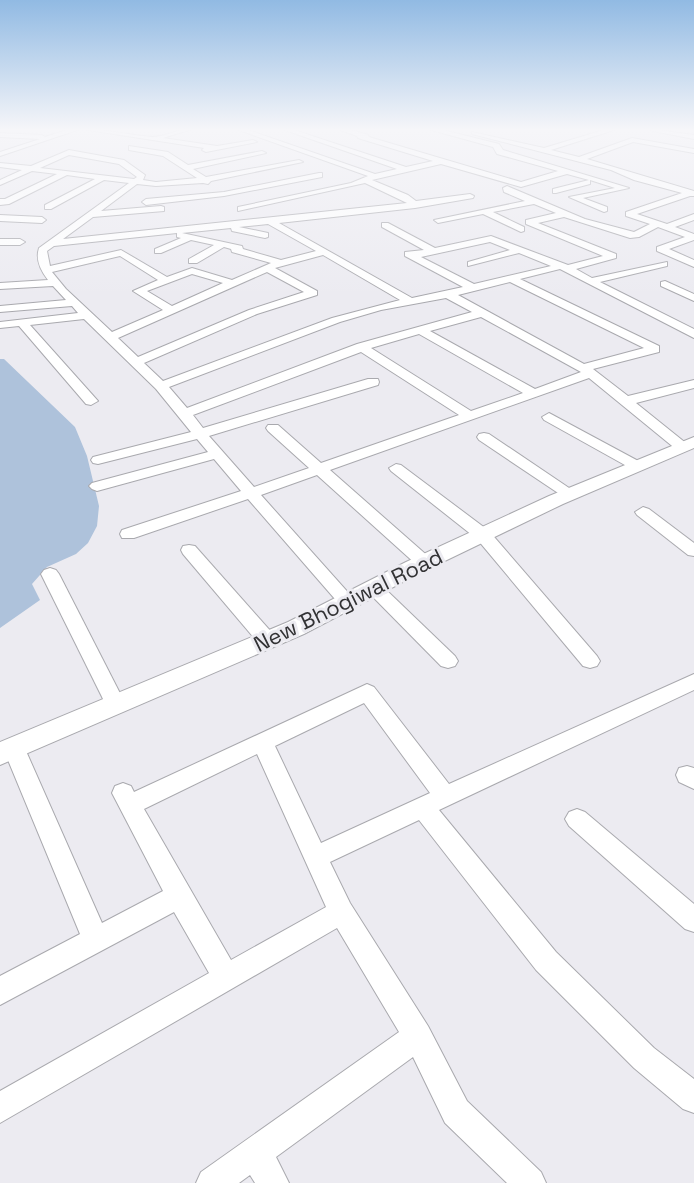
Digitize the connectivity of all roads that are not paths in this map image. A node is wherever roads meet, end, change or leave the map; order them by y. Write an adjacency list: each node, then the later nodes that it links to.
1 (42, 184): 23 (street)
2 (92, 184): 26 (street)
3 (134, 184): 31 (street)
4 (156, 184): 21 (street)
5 (211, 184): 18 (street)
6 (273, 184): 18 (street)
7 (355, 184): 28 (street)
8 (374, 184): 25 (street)
9 (520, 184): 22 (street)
10 (578, 184): 15 (street)
11 (612, 184): 16 (street)
12 (658, 184): 14 (street)
13 (677, 184): 14 (street)
14 (668, 187): 17 (street)
15 (556, 191)
16 (600, 192): 20 (street); 29 (street)
17 (692, 193): 33 (street)
18 (224, 194): 21 (street); 28 (street)
19 (470, 196): 25 (street)
20 (620, 200)
21 (165, 201): 24 (street)
22 (536, 201): 30 (street); 32 (street)
23 (0, 202)
24 (146, 202)
25 (415, 205): 38 (street)
26 (48, 207)
27 (181, 207): 31 (street)
28 (241, 209): 37 (street)
29 (604, 209)
30 (484, 211): 41 (street); 44 (street)
31 (91, 214): 54 (street)
32 (565, 214): 42 (street); 69 (street)
33 (629, 214): 42 (street); 43 (street)
34 (694, 217): 43 (street)
35 (0, 218): 36 (street)
36 (42, 220)
37 (258, 221): 38 (street); 39 (street)
38 (269, 221): 60 (street)
39 (218, 225): 45 (street); 46 (street)
40 (385, 225): 59 (street)
41 (449, 225)
42 (598, 225): 43 (street)
43 (663, 226): 47 (street)
44 (521, 229)
45 (164, 231): 49 (street); 50 (street)
46 (265, 235)
47 (692, 235): 67 (street)
48 (471, 236): 51 (street)
49 (191, 237): 55 (street); 58 (street)
50 (98, 238): 54 (street); 61 (street)
51 (482, 241): 57 (street); 59 (street)
52 (0, 242): 53 (street)
53 (20, 242)
54 (50, 243): 70 (street)
55 (224, 244): 63 (street); 64 (street)
56 (400, 250): 62 (street)
57 (520, 250): 65 (street); 69 (street)
58 (158, 251)
59 (433, 251): 62 (street)
60 (325, 252): 64 (street); 81 (street)
61 (122, 254): 70 (street); 72 (street)
62 (411, 256): 78 (street)
63 (193, 261)
64 (282, 263): 68 (street)
65 (472, 264)
66 (663, 264): 73 (street)
67 (694, 264)
68 (267, 268): 75 (street); 93 (street)
69 (564, 268): 71 (street); 73 (street)
70 (46, 270): 74 (street)
71 (512, 279): 78 (street); 94 (street)
72 (167, 281): 75 (street); 84 (street)
73 (590, 281): 90 (street)
74 (56, 283): 77 (street); 82 (street)
75 (233, 283): 84 (street)
76 (665, 284): 80 (street)
77 (0, 286)
78 (473, 288): 79 (street)
79 (448, 294): 81 (street); 85 (street)
80 (694, 297)
81 (410, 301): 97 (street)
82 (74, 303): 83 (street); 86 (street)
83 (0, 309)
84 (171, 310): 91 (street)
85 (481, 313): 89 (street); 94 (street)
86 (87, 315): 87 (street); 91 (street)
87 (22, 323): 88 (street); 99 (street)
88 (0, 325)
89 (420, 330): 92 (street); 98 (street)
90 (694, 333)
91 (110, 337): 93 (street)
92 (361, 347): 101 (street); 102 (street)
93 (136, 362): 97 (street)
94 (586, 370): 98 (street); 100 (street)
95 (373, 382): 105 (street)
96 (694, 384): 100 (street)
97 (161, 386): 101 (street)
98 (533, 393): 102 (street)
99 (91, 401)
100 (626, 401): 107 (street)
101 (184, 414): 105 (street)
102 (470, 416): 112 (street)
103 (549, 417): 110 (street)
104 (273, 428): 112 (street)
105 (200, 434): 108 (street); 109 (street)
106 (484, 437): 115 (street)
107 (688, 444): 110 (street, New Bhogiwal Road)
108 (217, 454): 113 (street); 114 (street)
109 (98, 460)
110 (637, 466): 115 (street, New Bhogiwal Road)
111 (396, 468): 118 (street)
112 (319, 469): 114 (street); 121 (street)
113 (97, 486)
114 (251, 493): 117 (street); 124 (street)
115 (570, 494): 118 (street, New Bhogiwal Road)
116 (644, 513): 120 (street)
117 (128, 534)
118 (483, 535): 121 (street, New Bhogiwal Road); 127 (street)
119 (189, 550): 125 (street)
120 (694, 551)
121 (424, 562): 123 (street, New Bhogiwal Road)
122 (50, 574): 129 (street)
123 (374, 588): 124 (street, New Bhogiwal Road); 126 (street)
124 (347, 602): 125 (street, New Bhogiwal Road)
125 (267, 640): 129 (street, New Bhogiwal Road)
126 (448, 661)
127 (590, 661)
128 (694, 681): 132 (street)
129 (116, 705): 131 (street, New Bhogiwal Road)
130 (262, 743): 132 (street); 134 (street); 135 (street)
131 (7, 751): 138 (street)
132 (435, 803): 134 (street); 142 (street)
133 (577, 819): 137 (street)
134 (316, 857): 136 (street)
135 (179, 896): 138 (street); 139 (street)
136 (341, 912): 139 (street); 141 (street)
137 (694, 920)
138 (96, 940): 140 (street)
139 (226, 977): 143 (street)
140 (0, 991)
141 (418, 1036): 144 (street); 147 (street)
142 (694, 1098)
143 (0, 1108)
144 (255, 1152): 145 (street); 146 (street)
145 (212, 1183)
146 (273, 1183)
147 (530, 1183)

